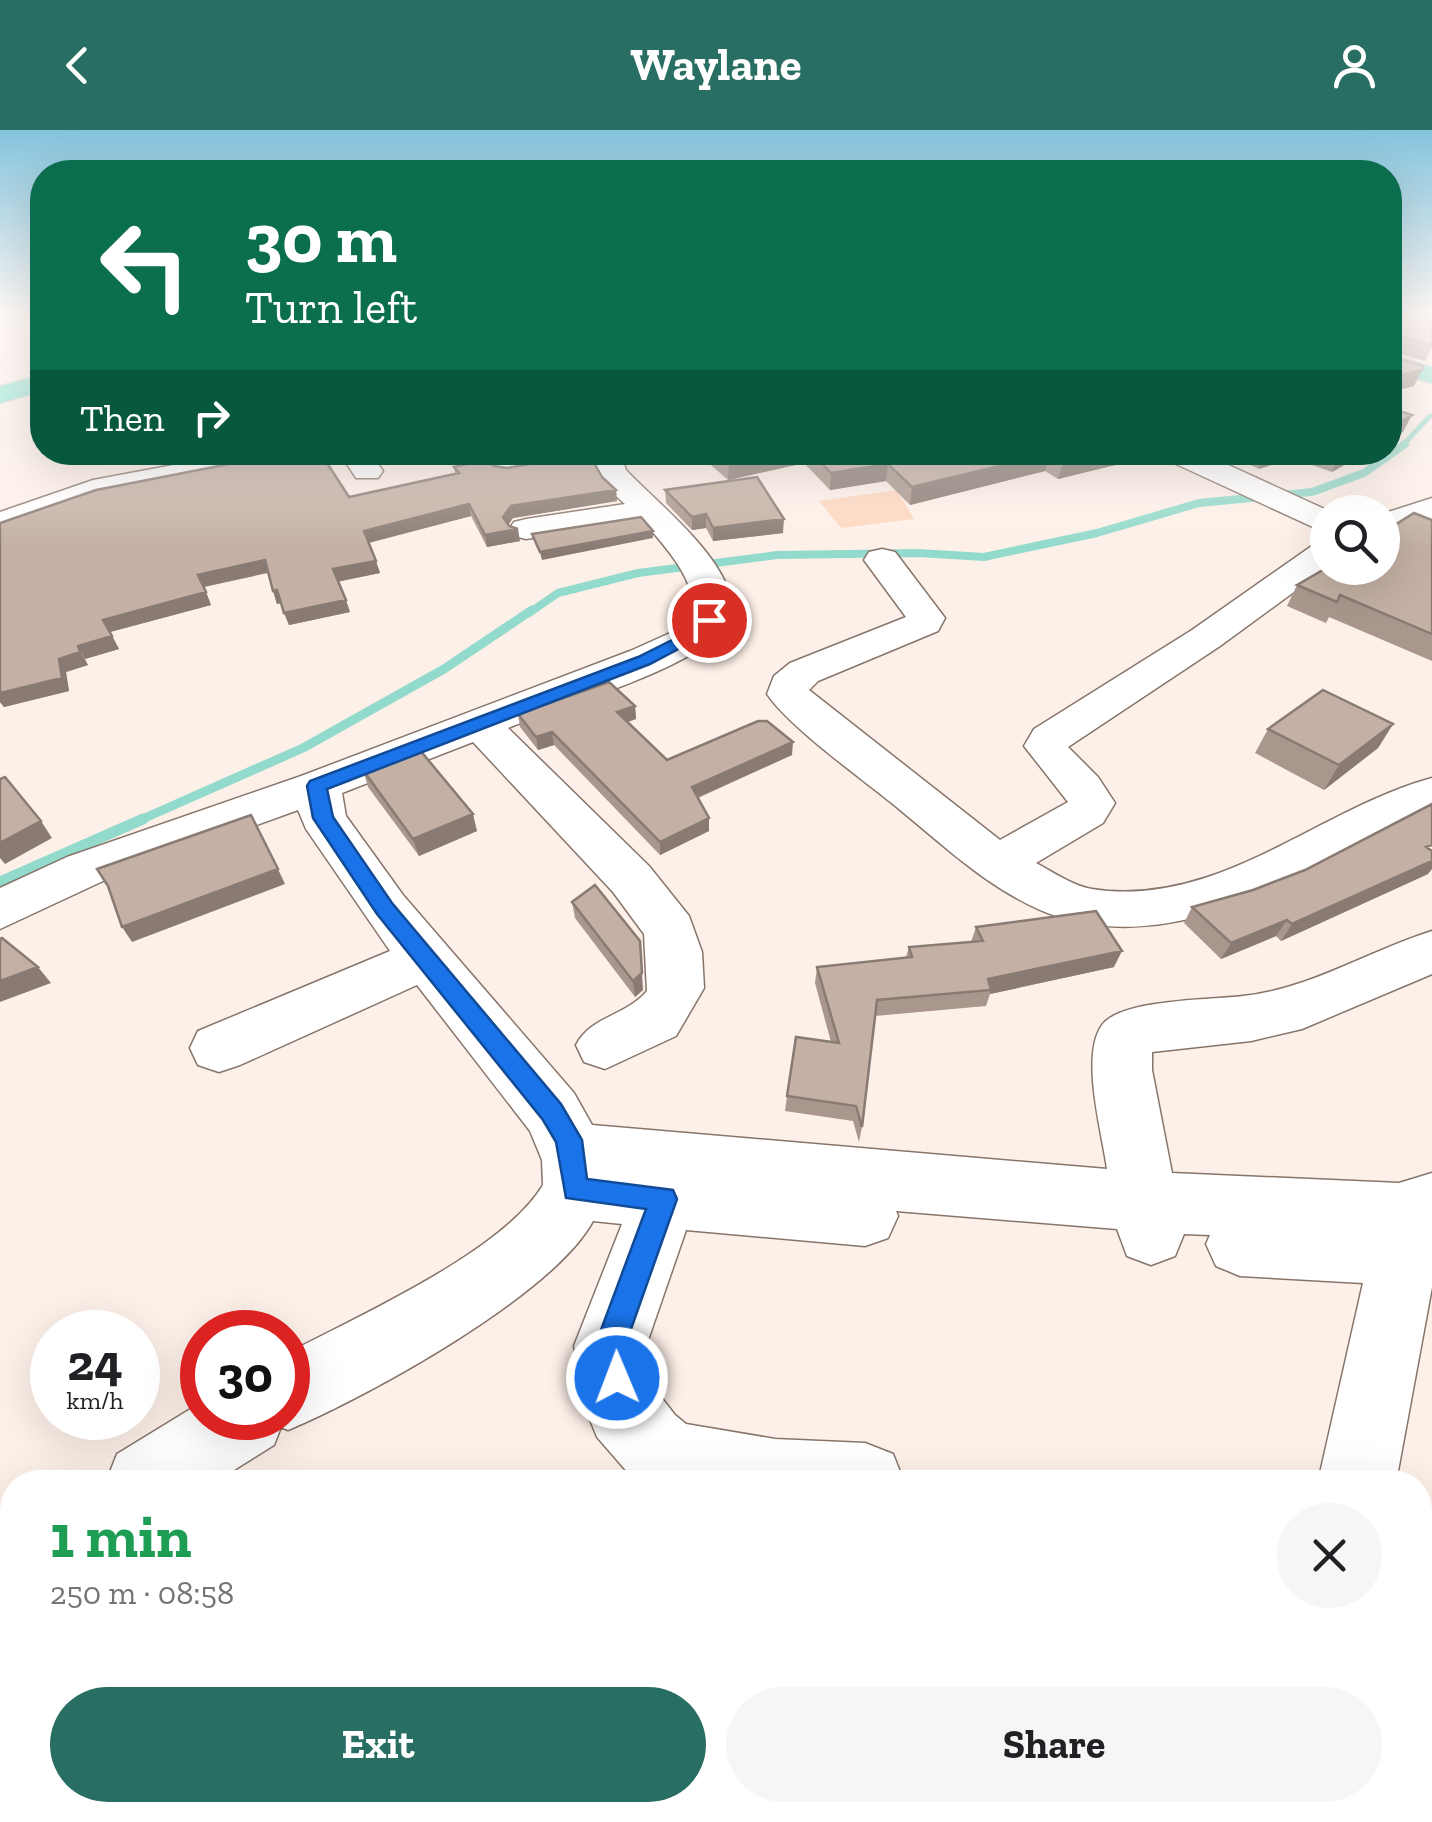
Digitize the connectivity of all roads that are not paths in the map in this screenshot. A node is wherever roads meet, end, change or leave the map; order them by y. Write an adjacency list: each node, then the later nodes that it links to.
1 (225, 465): 8 (street)
2 (608, 465): 5 (street)
3 (1202, 465): 6 (street)
4 (1432, 508): 7 (street)
5 (652, 510): 9 (street); 12 (street)
6 (1310, 516)
7 (1400, 519)
8 (0, 524)
9 (526, 529)
10 (882, 560): 15 (street)
11 (1310, 563): 15 (street)
12 (478, 722): 13 (street); 21 (street)
13 (316, 786): 16 (street); 20 (street)
14 (1432, 793): 15 (street)
15 (997, 864)
16 (86, 869): 17 (street); 18 (street)
17 (0, 910)
18 (0, 935)
19 (1432, 951): 26 (street)
20 (424, 959): 22 (street); 23 (street)
21 (605, 1046)
22 (219, 1048)
23 (574, 1170): 24 (street); 25 (street); 28 (street)
24 (791, 1191): 25 (street); 26 (street)
25 (664, 1199): 31 (street)
26 (1149, 1219): 27 (street)
27 (1416, 1232): 32 (street)
28 (310, 1380)
29 (212, 1440): 30 (street)
30 (165, 1470)
31 (728, 1470)
32 (1359, 1470)

